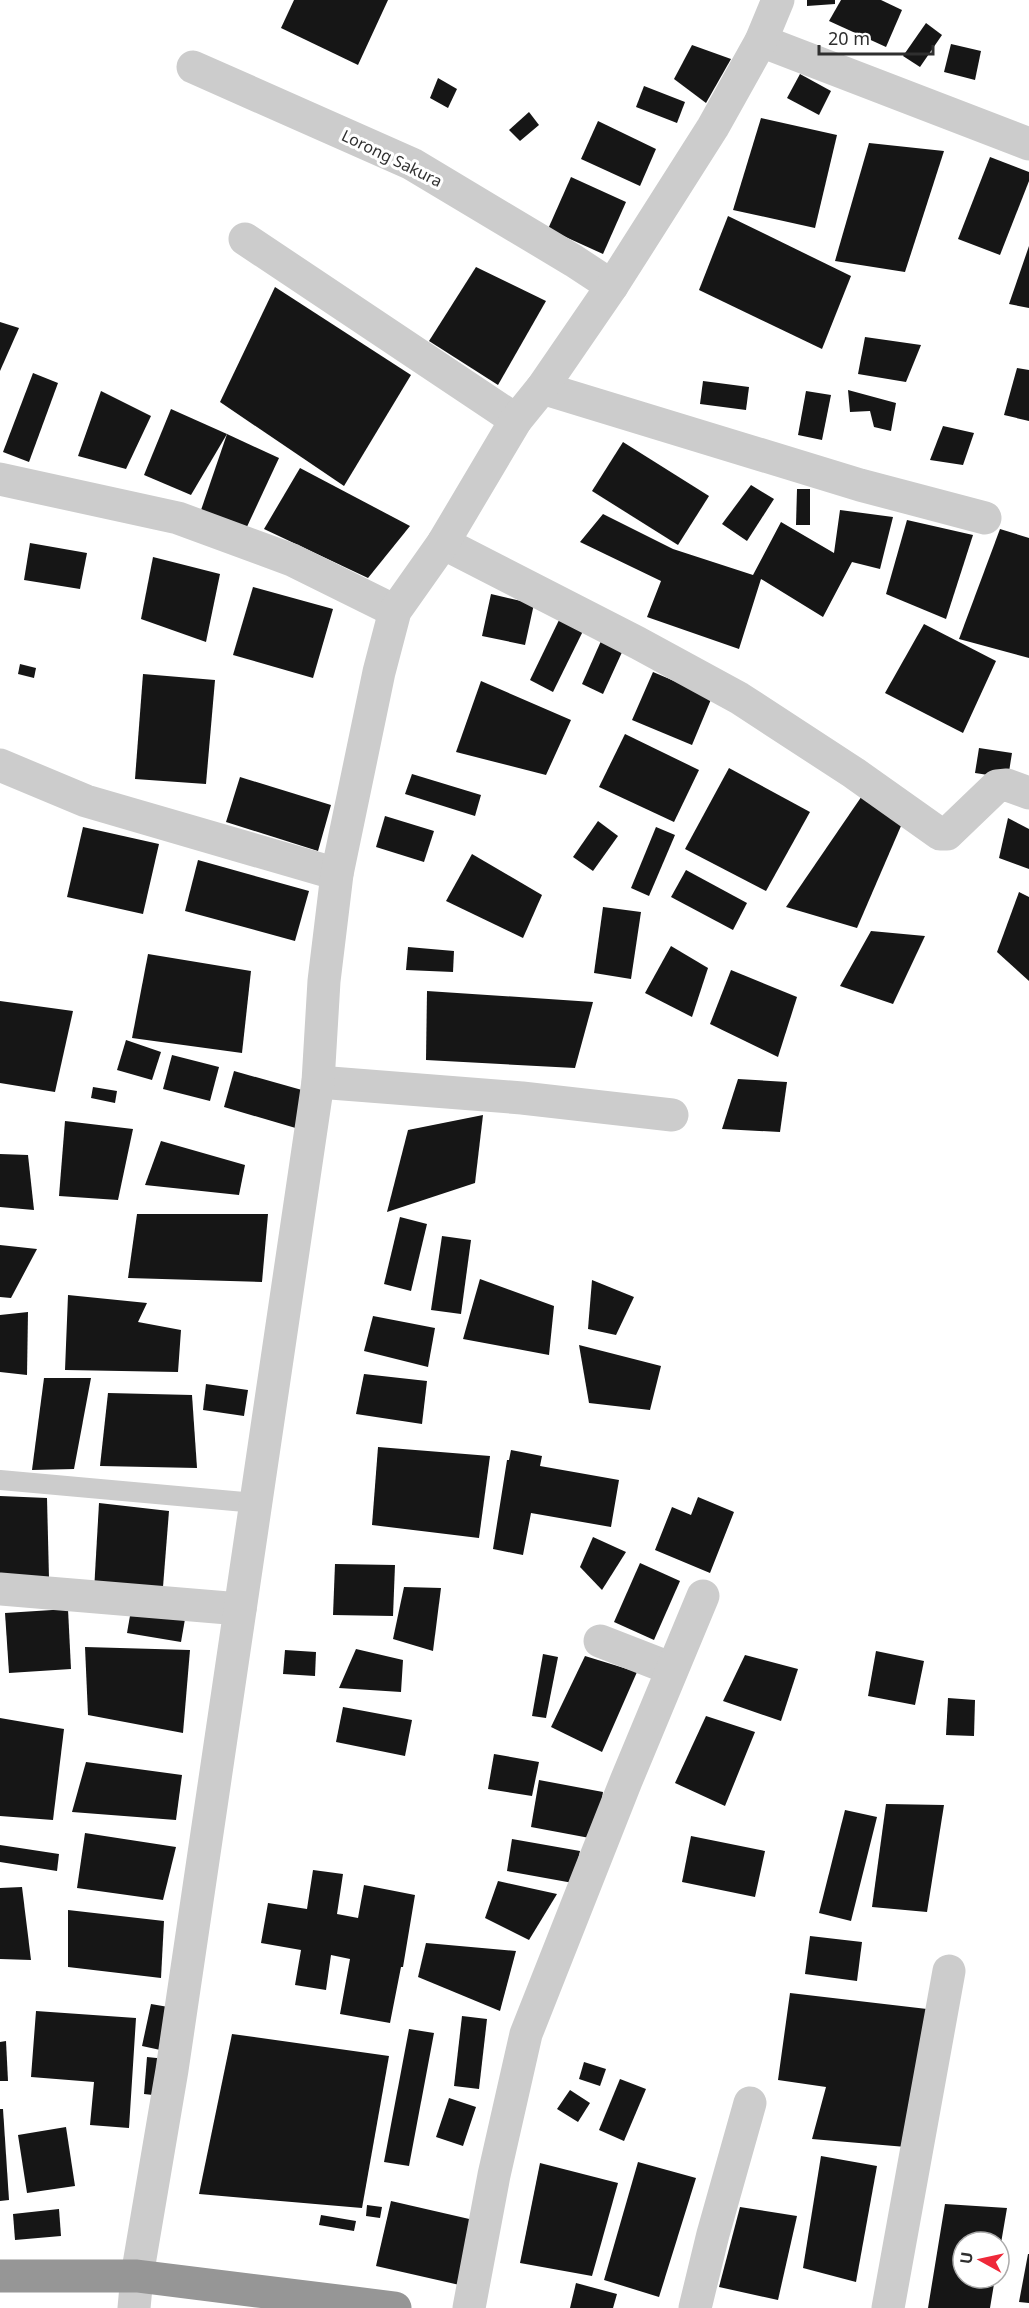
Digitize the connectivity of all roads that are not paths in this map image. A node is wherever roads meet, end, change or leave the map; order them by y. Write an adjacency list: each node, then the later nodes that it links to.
1 (778, 0): 2 (street)
2 (761, 41): 4 (street); 6 (street)
3 (193, 68): 6 (street, Lorong Sakura)
4 (1029, 144)
5 (244, 239): 8 (street)
6 (612, 286): 7 (street)
7 (542, 388): 8 (street); 10 (street)
8 (516, 420): 11 (street)
9 (0, 478): 12 (street)
10 (985, 518)
11 (443, 543): 12 (street); 14 (street)
12 (395, 610): 15 (street)
13 (0, 765): 15 (street)
14 (1029, 793)
15 (337, 874): 16 (street)
16 (318, 1083): 17 (street); 19 (street)
17 (672, 1114)
18 (0, 1480): 19 (lane)
19 (256, 1503): 22 (street)
20 (0, 1589): 22 (street)
21 (704, 1596): 24 (street)
22 (240, 1609): 28 (street)
23 (600, 1641): 24 (street)
24 (672, 1669): 30 (street)
25 (949, 1971): 32 (street)
26 (750, 2103): 31 (street)
27 (0, 2276): 28 (highway)
28 (136, 2292): 29 (highway)
29 (395, 2308)
30 (469, 2308)
31 (695, 2308)
32 (888, 2308)

